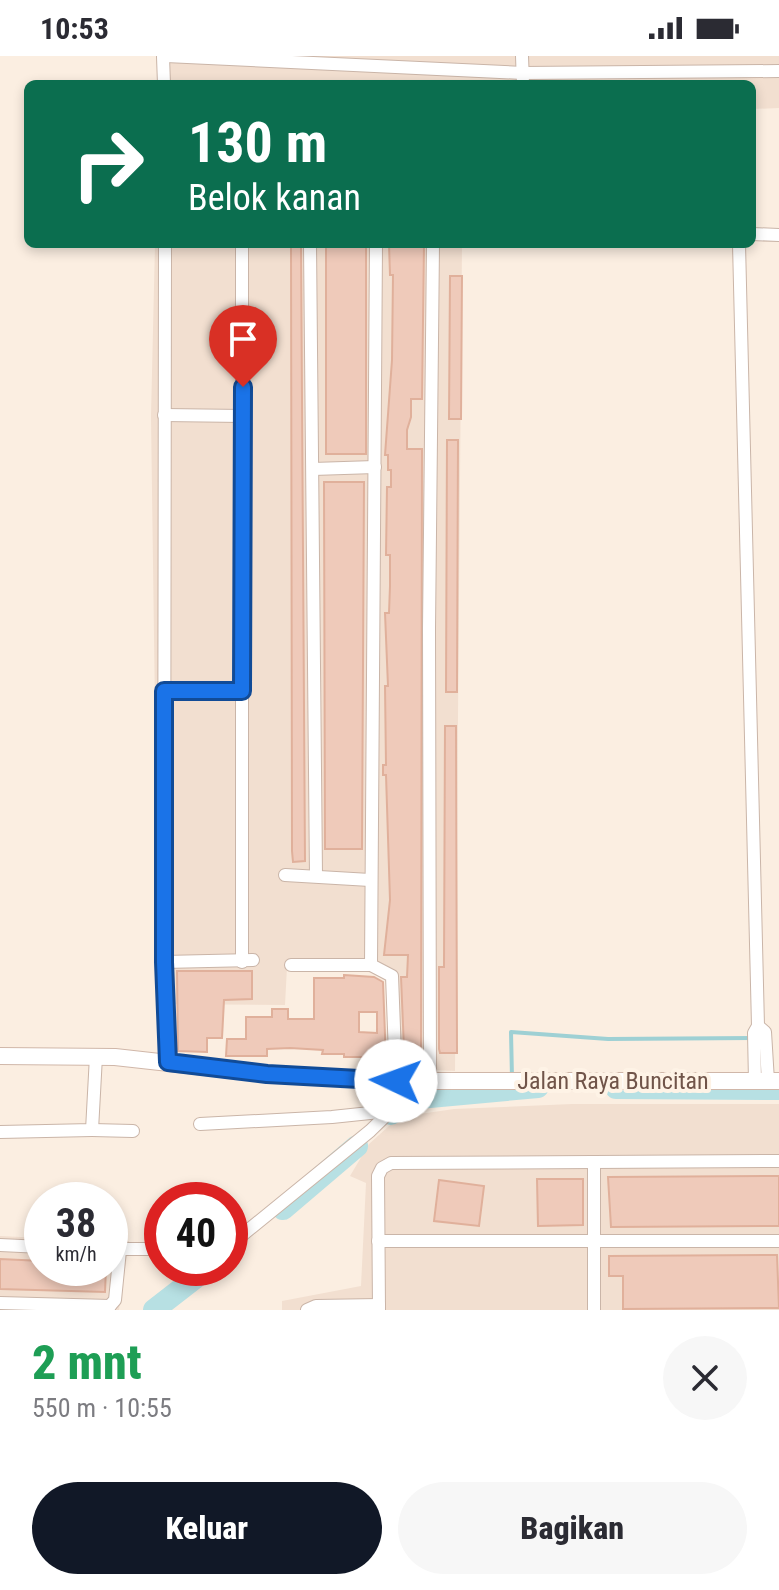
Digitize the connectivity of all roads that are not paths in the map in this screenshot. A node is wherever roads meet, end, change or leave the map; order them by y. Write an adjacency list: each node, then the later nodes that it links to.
1 (166, 56): 4 (street); 5 (street)
2 (522, 56): 4 (street)
3 (779, 71): 4 (street)
4 (523, 78)
5 (164, 80)
6 (756, 234): 7 (street)
7 (779, 235)
8 (165, 248): 14 (street)
9 (242, 248): 15 (street)
10 (310, 248): 17 (street)
11 (376, 248): 16 (street)
12 (433, 248): 32 (street)
13 (739, 248): 27 (street)
14 (164, 415): 15 (street); 18 (street)
15 (243, 416): 19 (street)
16 (375, 467): 17 (street); 22 (street)
17 (313, 469): 21 (street)
18 (164, 691): 19 (street); 23 (street)
19 (242, 691): 23 (street)
20 (285, 875): 21 (street)
21 (316, 876): 22 (street)
22 (370, 880): 25 (street)
23 (164, 962): 30 (street)
24 (291, 965): 25 (street)
25 (371, 965): 31 (street)
26 (779, 1032): 27 (street)
27 (759, 1036): 33 (street)
28 (0, 1056): 29 (street, Jalan Raya Buncitan)
29 (96, 1056): 30 (street, Jalan Raya Buncitan); 36 (street)
30 (168, 1057): 31 (street, Jalan Raya Buncitan)
31 (396, 1075): 32 (street, Jalan Raya Buncitan)
32 (426, 1077): 33 (street, Jalan Raya Buncitan); 34 (street)
33 (767, 1081)
34 (389, 1111): 35 (street); 41 (street)
35 (200, 1124)
36 (92, 1130): 37 (street); 38 (street)
37 (133, 1131)
38 (0, 1132)
39 (779, 1161): 40 (street)
40 (594, 1164): 42 (street); 43 (street)
41 (248, 1231)
42 (378, 1241): 43 (street); 49 (street)
43 (594, 1241): 44 (street); 52 (street)
44 (779, 1241)
45 (0, 1245): 46 (street)
46 (24, 1246)
47 (115, 1286): 50 (street)
48 (0, 1303): 50 (street)
49 (379, 1307): 51 (street)
50 (108, 1308)
51 (307, 1310)
52 (594, 1310)

